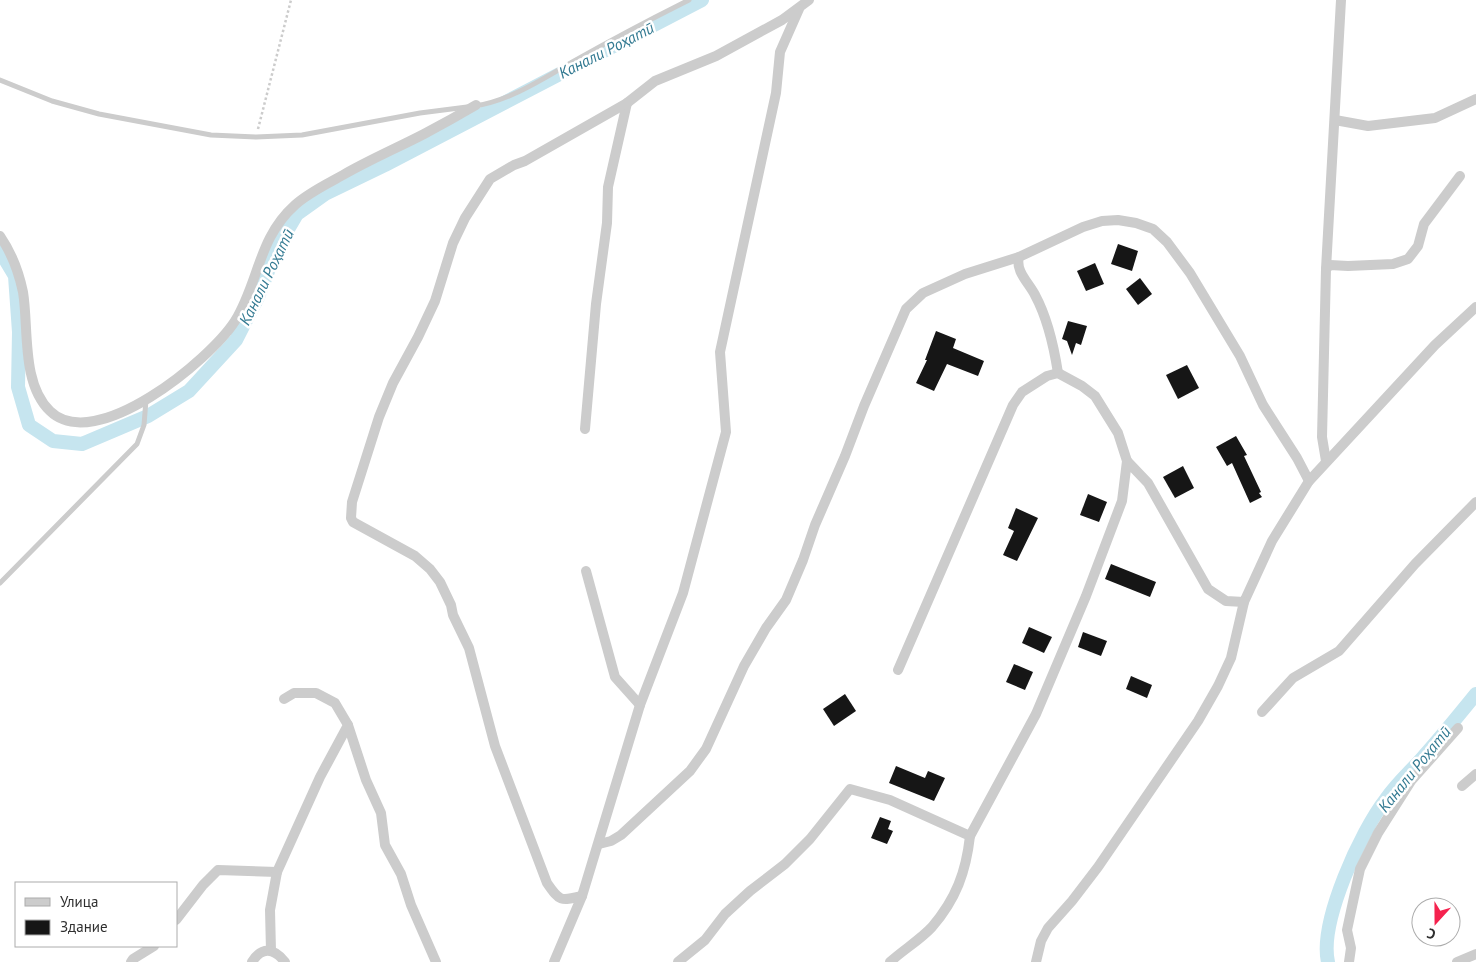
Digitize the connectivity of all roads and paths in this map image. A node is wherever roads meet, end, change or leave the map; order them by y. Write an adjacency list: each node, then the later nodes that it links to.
1 (291, 0): 11 (path)
2 (688, 0): 9 (lane)
3 (809, 0): 5 (street)
4 (1341, 0): 10 (street)
5 (799, 8): 8 (street); 29 (street)
6 (0, 80): 11 (lane)
7 (1476, 98): 10 (street)
8 (627, 103): 19 (street); 38 (street)
9 (476, 105): 11 (lane); 18 (street)
10 (1335, 120): 15 (street)
11 (256, 137)
12 (1460, 176): 15 (street)
13 (0, 236): 18 (street)
14 (1019, 257): 17 (street); 22 (street); 36 (street)
15 (1326, 269): 21 (street)
16 (1476, 307): 21 (street)
17 (1058, 373): 20 (street); 27 (street)
18 (146, 400): 25 (lane)
19 (585, 429)
20 (1127, 461): 26 (street); 35 (street)
21 (1326, 461): 22 (street)
22 (1308, 481): 26 (street)
23 (1476, 502): 30 (street)
24 (586, 571): 29 (street)
25 (0, 583)
26 (1244, 602): 50 (street)
27 (898, 670)
28 (284, 699): 31 (street)
29 (640, 706): 36 (street)
30 (1262, 712)
31 (348, 725): 37 (street); 46 (street)
32 (1458, 728): 51 (street)
33 (1476, 774): 34 (street)
34 (1462, 786)
35 (970, 836): 48 (street); 49 (street)
36 (599, 844): 38 (street)
37 (277, 872): 39 (street); 41 (street)
38 (582, 896): 47 (street)
39 (178, 917)
40 (152, 947): 43 (street)
41 (271, 951): 44 (street); 45 (street)
42 (1476, 954): 52 (street)
43 (131, 962)
44 (252, 962)
45 (285, 962)
46 (436, 962)
47 (554, 962)
48 (678, 962)
49 (890, 962)
50 (1036, 962)
51 (1349, 962)
52 (1457, 962)

